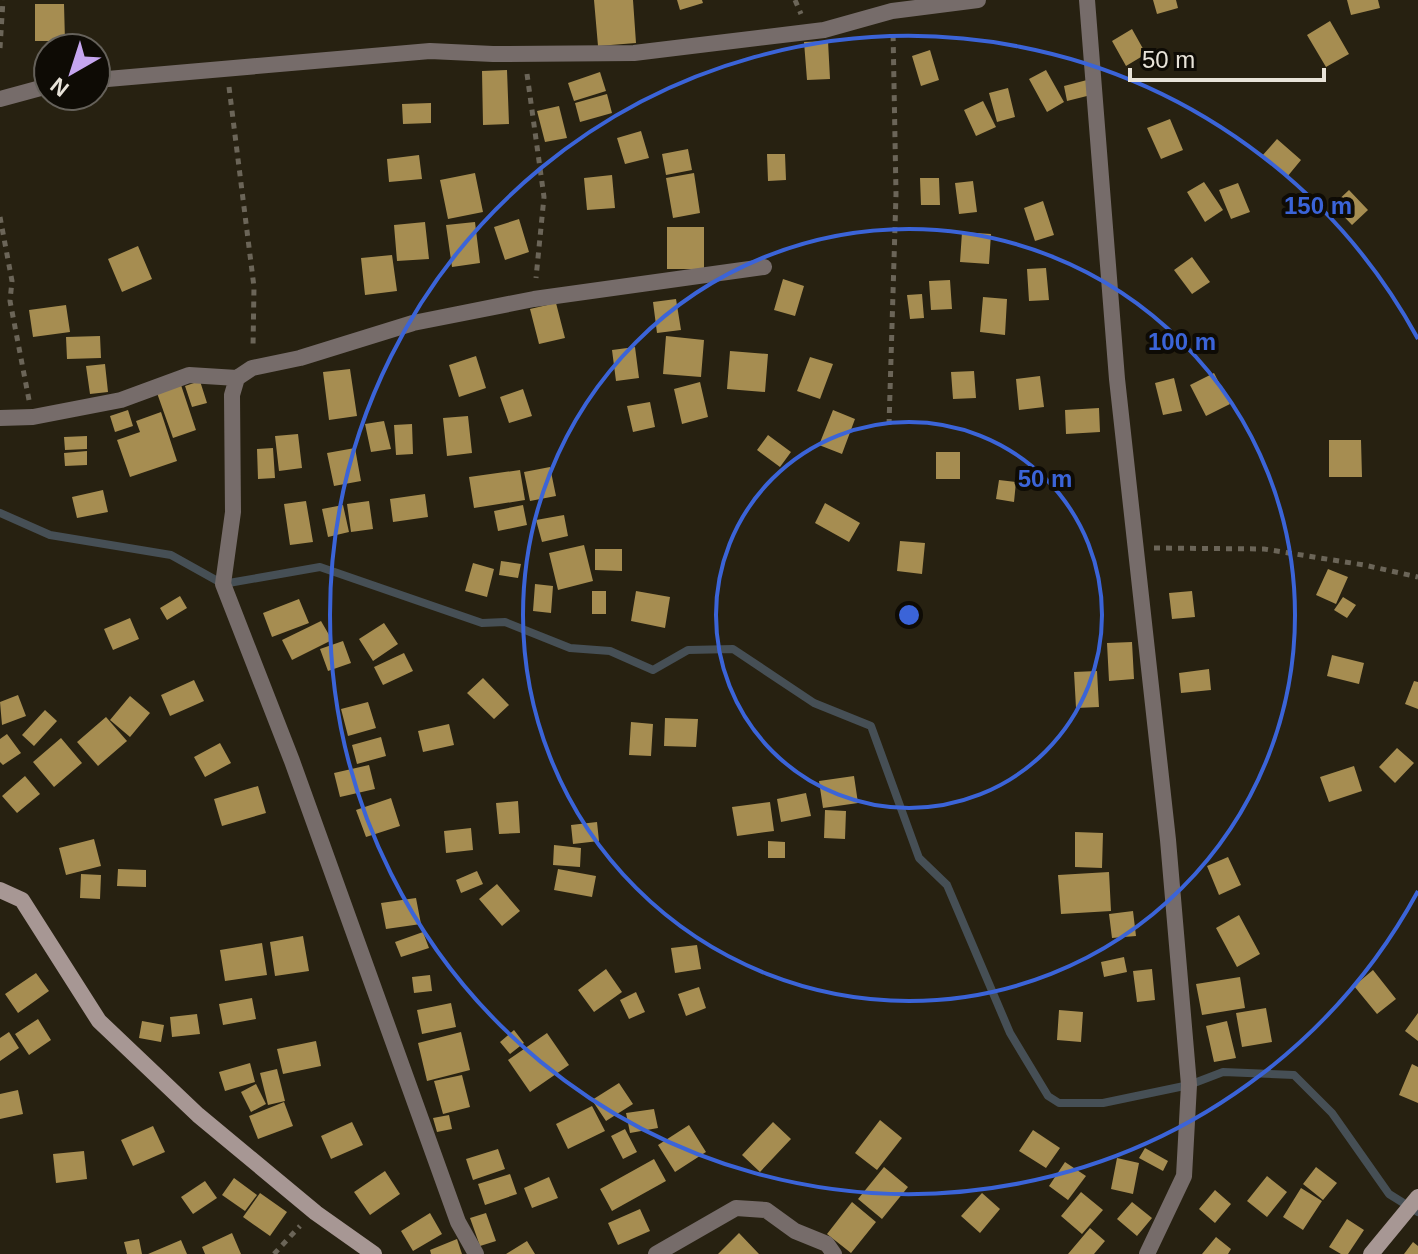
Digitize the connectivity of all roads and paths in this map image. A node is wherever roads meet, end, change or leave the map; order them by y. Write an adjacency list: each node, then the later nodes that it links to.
1 (3, 0): 5 (path)
2 (978, 0): 4 (street)
3 (1087, 0): 19 (street)
4 (892, 11): 6 (street); 18 (path)
5 (0, 48)
6 (524, 54): 7 (street); 13 (path)
7 (227, 69): 8 (street); 14 (path)
8 (112, 79)
9 (32, 90): 10 (street)
10 (0, 99)
11 (0, 217): 16 (path)
12 (764, 267): 13 (street)
13 (534, 299): 14 (street)
14 (252, 368): 15 (street)
15 (237, 378): 16 (street); 26 (street)
16 (33, 417): 17 (street)
17 (0, 418)
18 (889, 425)
19 (1137, 548): 20 (path); 29 (street)
20 (1418, 577)
21 (0, 890): 23 (street)
22 (1417, 1199): 30 (street)
23 (316, 1213): 24 (path); 25 (street)
24 (274, 1254)
25 (374, 1254)
26 (476, 1254)
27 (656, 1254): 28 (street)
28 (834, 1254)
29 (1147, 1254)
30 (1371, 1254)

